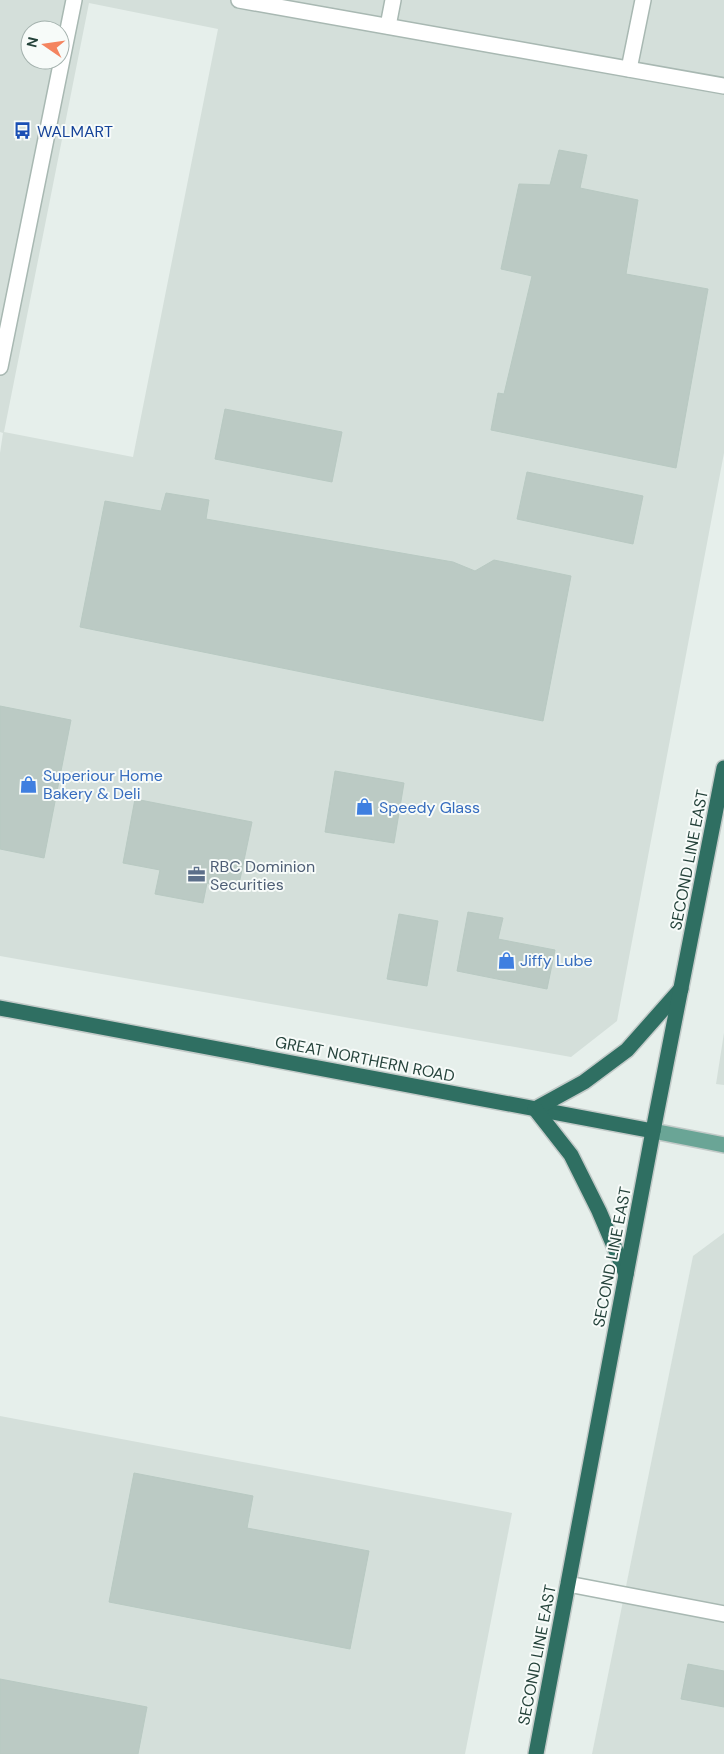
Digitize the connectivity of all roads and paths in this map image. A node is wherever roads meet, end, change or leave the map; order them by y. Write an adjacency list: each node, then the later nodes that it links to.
1 (74, 0): 8 (lane)
2 (239, 0): 5 (lane)
3 (393, 0): 5 (lane)
4 (643, 0): 6 (lane)
5 (388, 26): 6 (lane)
6 (629, 69): 7 (lane)
7 (724, 86)
8 (0, 367)
9 (724, 768): 10 (highway, SECOND LINE EAST)
10 (682, 987): 12 (highway); 13 (highway, SECOND LINE EAST)
11 (0, 1008): 12 (highway, GREAT NORTHERN ROAD)
12 (535, 1109): 13 (highway, GREAT NORTHERN ROAD); 15 (highway)
13 (653, 1131): 14 (main road, GREAT NORTHERN ROAD); 15 (highway, SECOND LINE EAST)
14 (724, 1144)
15 (626, 1276): 16 (highway, SECOND LINE EAST)
16 (568, 1584): 17 (lane); 18 (highway, SECOND LINE EAST)
17 (724, 1614)
18 (536, 1754)

